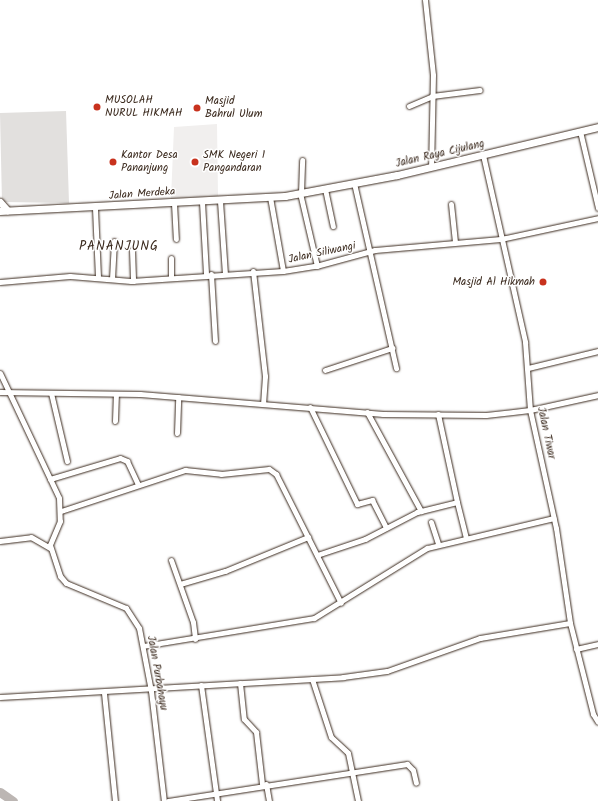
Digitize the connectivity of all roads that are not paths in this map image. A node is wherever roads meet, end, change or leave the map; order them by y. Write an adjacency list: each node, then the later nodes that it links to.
1 (425, 1): 3 (street)
2 (480, 90): 3 (street)
3 (432, 96): 4 (street); 9 (street)
4 (409, 106)
5 (598, 126): 6 (highway, Jalan Raya Cijulang)
6 (580, 131): 7 (highway, Jalan Raya Cijulang); 21 (street)
7 (483, 155): 9 (highway, Jalan Raya Cijulang); 26 (street, Jalan Tiwar)
8 (302, 160): 12 (street)
9 (431, 167): 10 (highway, Jalan Raya Cijulang)
10 (354, 183): 11 (highway, Jalan Raya Cijulang); 30 (street)
11 (325, 189): 12 (highway, Jalan Raya Cijulang); 24 (street)
12 (300, 193): 13 (highway, Jalan Raya Cijulang); 32 (street)
13 (286, 196): 14 (highway, Jalan Merdeka)
14 (270, 197): 15 (highway, Jalan Merdeka); 33 (street)
15 (220, 200): 17 (highway, Jalan Merdeka); 36 (street)
16 (0, 202): 22 (highway)
17 (202, 202): 18 (highway, Jalan Merdeka); 35 (street)
18 (174, 203): 20 (highway, Jalan Merdeka); 25 (street)
19 (451, 204): 28 (street)
20 (95, 208): 22 (highway, Jalan Merdeka); 37 (street)
21 (598, 208)
22 (3, 210)
23 (598, 218): 26 (street, Jalan Siliwangi)
24 (333, 226)
25 (176, 239)
26 (501, 239): 28 (street, Jalan Siliwangi); 46 (street, Jalan Tiwar)
27 (114, 240): 39 (street)
28 (455, 242): 30 (street, Jalan Siliwangi)
29 (132, 250): 40 (street)
30 (368, 252): 32 (street, Jalan Siliwangi); 43 (street)
31 (171, 258): 38 (street)
32 (317, 266): 33 (street, Jalan Siliwangi)
33 (283, 271): 34 (street, Jalan Siliwangi)
34 (253, 272): 36 (street, Jalan Siliwangi); 55 (street)
35 (209, 274): 36 (street, Jalan Siliwangi); 38 (street, Jalan Siliwangi); 42 (street)
36 (225, 274)
37 (98, 276): 39 (street, Jalan Siliwangi); 41 (street, Jalan Siliwangi)
38 (171, 278): 40 (street, Jalan Siliwangi)
39 (112, 279): 40 (street, Jalan Siliwangi)
40 (133, 281)
41 (0, 282)
42 (215, 341)
43 (392, 348): 45 (street); 47 (street)
44 (598, 351): 46 (street)
45 (396, 368)
46 (528, 368): 57 (street, Jalan Tiwar)
47 (325, 370)
48 (0, 373): 50 (street)
49 (0, 392): 50 (street)
50 (11, 393): 51 (street); 63 (street)
51 (51, 393): 52 (street); 62 (street)
52 (116, 394): 54 (street); 60 (street)
53 (598, 394): 57 (street)
54 (178, 397): 55 (street); 61 (street)
55 (263, 403): 56 (street)
56 (310, 407): 58 (street); 70 (street)
57 (530, 410): 59 (street); 68 (street, Jalan Tiwar)
58 (367, 412): 59 (street); 67 (street)
59 (438, 414): 65 (street)
60 (114, 421)
61 (177, 433)
62 (67, 461)
63 (50, 479): 64 (street); 66 (street)
64 (138, 485): 66 (street); 71 (street)
65 (457, 502): 67 (street); 72 (street)
66 (61, 511): 75 (street)
67 (421, 511): 70 (street)
68 (554, 518): 72 (street); 80 (street, Jalan Tiwar)
69 (431, 522): 74 (street)
70 (386, 528): 76 (street)
71 (308, 537): 76 (street); 78 (street)
72 (466, 538): 74 (street)
73 (0, 541): 75 (street)
74 (438, 544): 79 (street)
75 (50, 548): 83 (street, Jalan Purbahayu)
76 (317, 555): 79 (street)
77 (171, 560): 78 (street)
78 (180, 584): 81 (street)
79 (341, 604): 81 (street)
80 (570, 622): 84 (street, Jalan Tiwar); 85 (street)
81 (195, 639): 83 (street)
82 (598, 644): 84 (street)
83 (143, 646): 88 (street, Jalan Purbahayu)
84 (576, 650): 91 (street, Jalan Tiwar)
85 (312, 679): 86 (street); 92 (street)
86 (240, 683): 87 (street); 94 (street)
87 (201, 685): 88 (street); 95 (street)
88 (151, 691): 89 (street); 97 (street, Jalan Purbahayu)
89 (104, 693): 90 (street); 96 (street)
90 (0, 698)
91 (598, 722)
92 (351, 771): 93 (street); 94 (street); 101 (street)
93 (416, 783)
94 (264, 784): 95 (street); 100 (street)
95 (216, 792): 98 (street); 99 (street)
96 (115, 801)
97 (164, 801)
98 (168, 801)
99 (218, 801)
100 (269, 801)
101 (358, 801)

